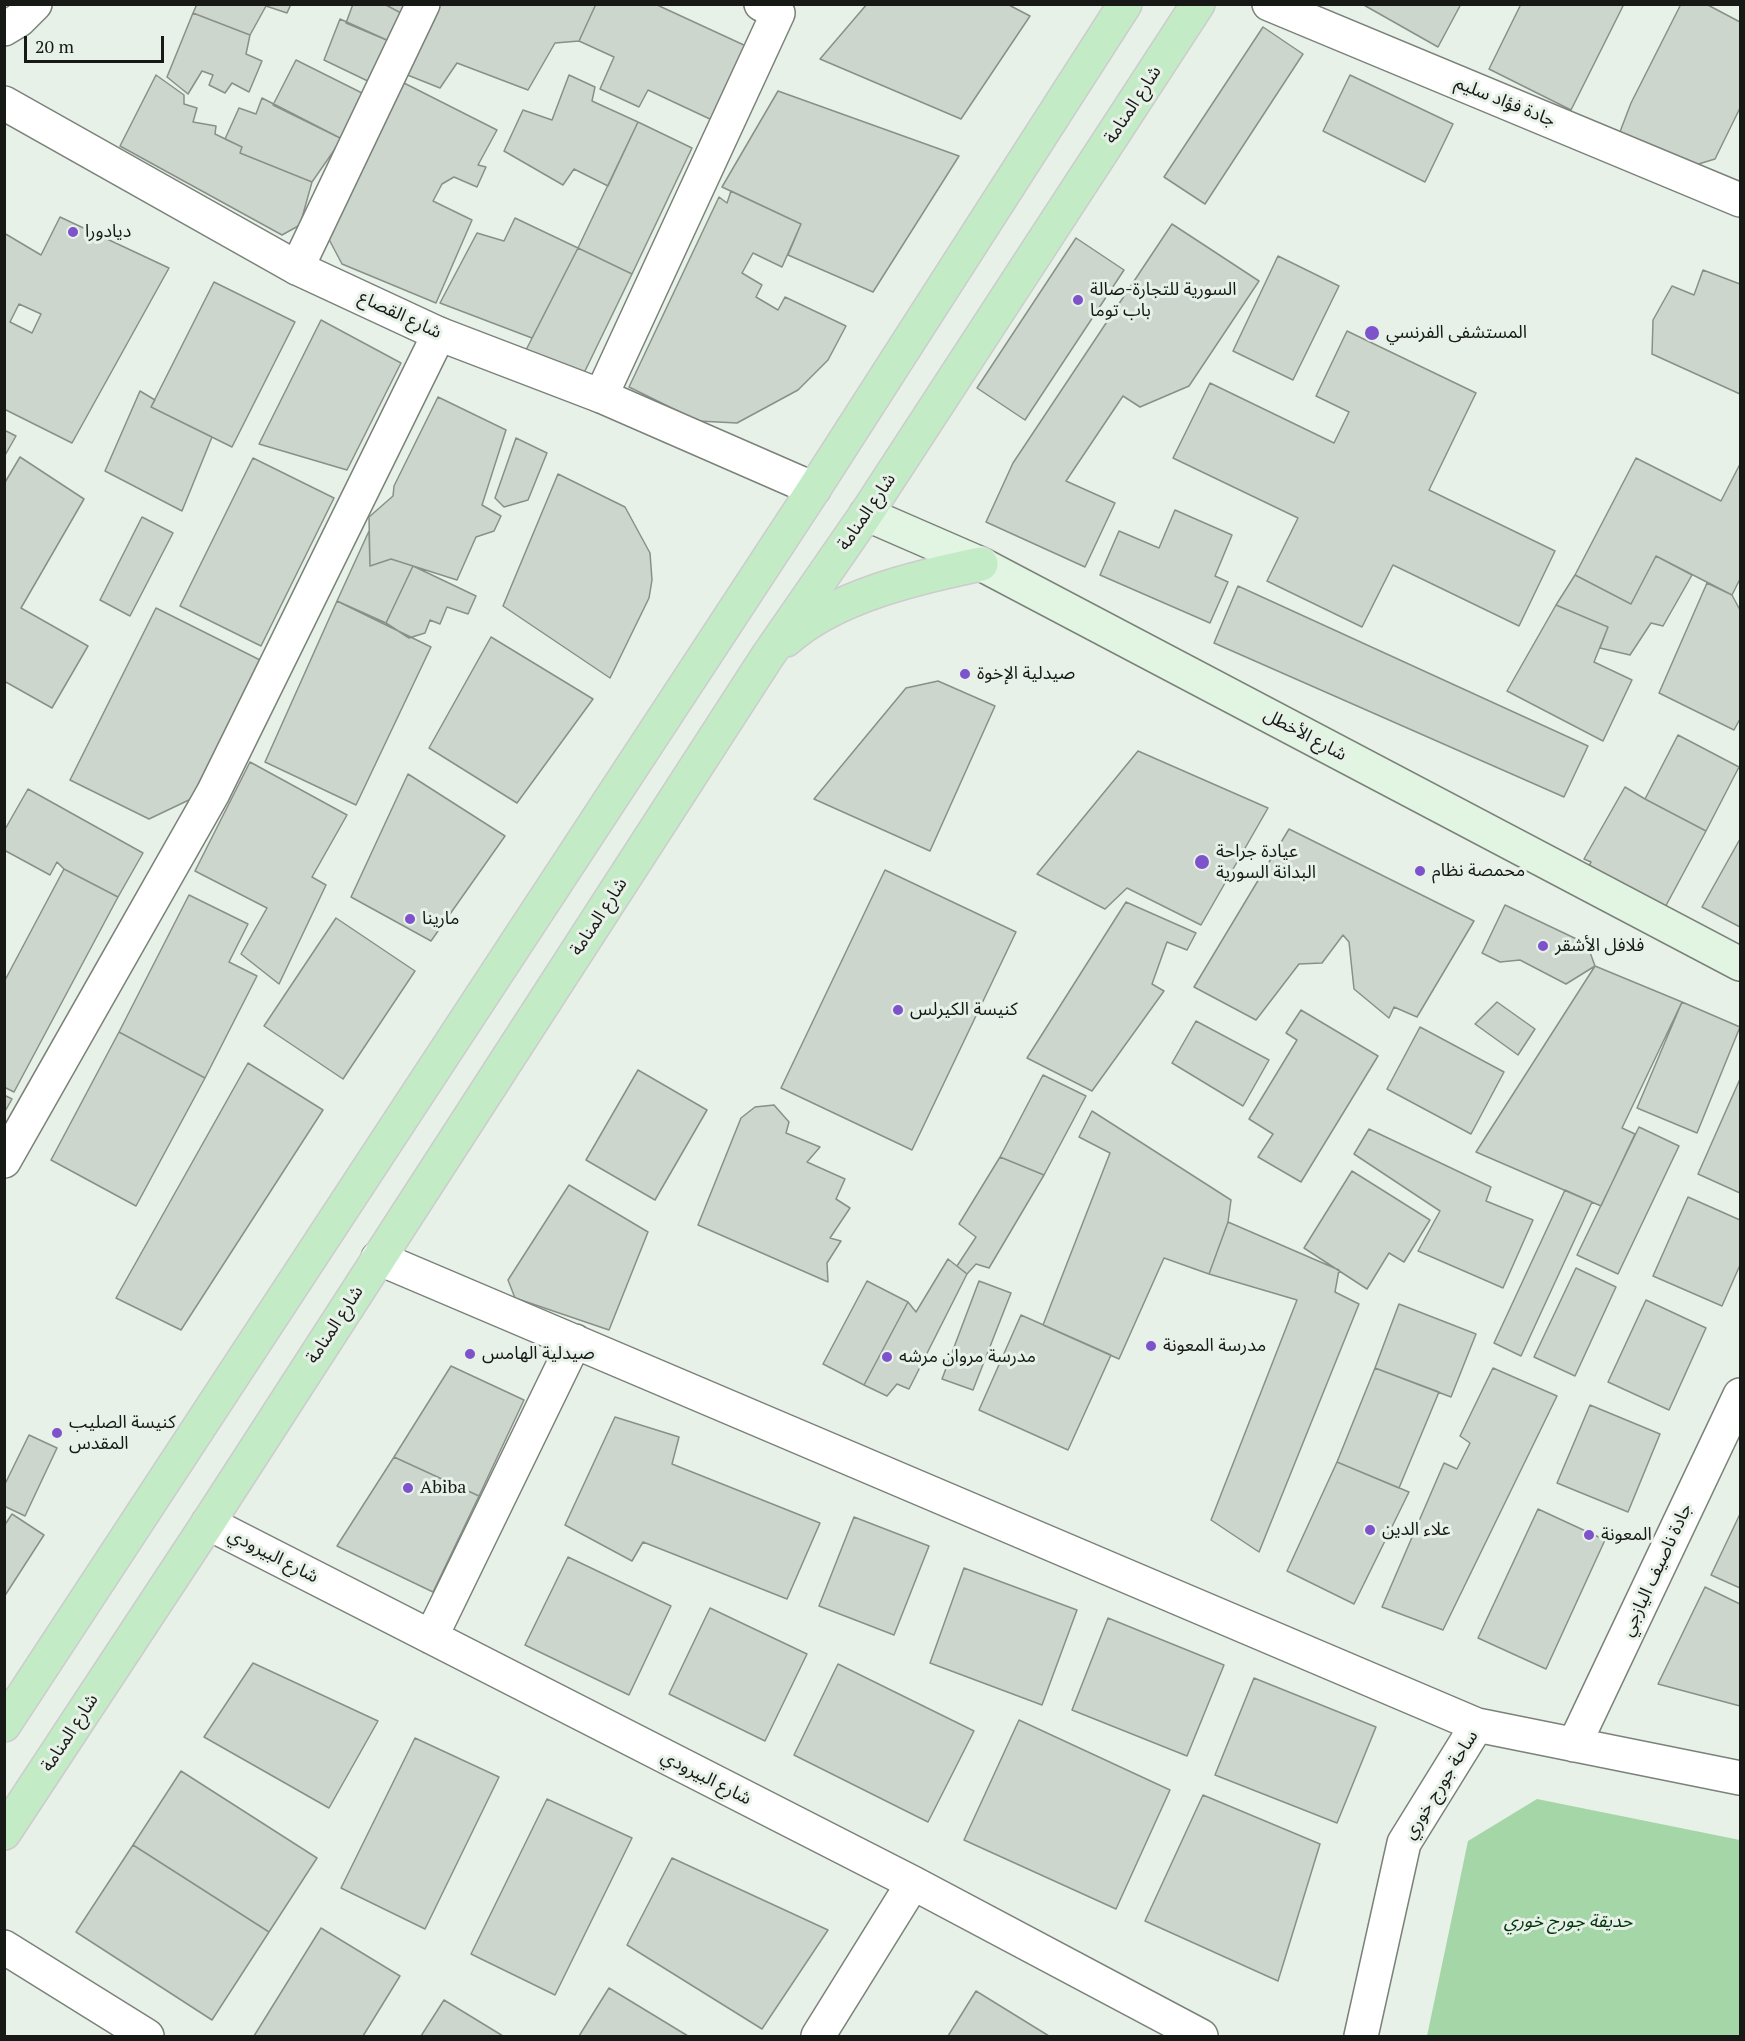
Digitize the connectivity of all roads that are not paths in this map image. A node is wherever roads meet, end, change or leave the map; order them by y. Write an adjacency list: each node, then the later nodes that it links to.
1 (35, 4): 7 (street)
2 (423, 4): 10 (street)
3 (761, 4): 12 (street)
4 (1125, 4): 13 (main road)
5 (1198, 4): 14 (main road, شارع المنامة)
6 (1269, 4): 9 (street, جادة فؤاد سليم)
7 (4, 29)
8 (4, 103): 10 (street, شارع القصاع)
9 (1740, 198)
10 (297, 268): 11 (street, شارع القصاع)
11 (440, 334): 12 (street, شارع القصاع); 18 (street)
12 (601, 396): 13 (street, شارع القصاع)
13 (814, 489): 24 (main road)
14 (866, 514): 15 (main road, شارع الأخطل); 16 (main road, شارع المنامة)
15 (981, 564): 16 (main road); 17 (main road, شارع الأخطل)
16 (767, 657): 19 (main road, شارع المنامة)
17 (1740, 964)
18 (4, 1161)
19 (378, 1258): 20 (street); 22 (main road, شارع المنامة)
20 (575, 1341): 23 (street); 25 (street)
21 (1740, 1395): 26 (street, جادة ناصيف اليازجي)
22 (208, 1523): 23 (street, شارع البيرودي); 28 (main road, شارع المنامة)
23 (431, 1637): 29 (street, شارع البيرودي)
24 (4, 1725)
25 (1477, 1725): 26 (street, ساحة جورج خوري); 34 (street, ساحة جورج خوري)
26 (1574, 1745): 27 (street, ساحة جورج خوري)
27 (1740, 1778)
28 (4, 1833)
29 (913, 1883): 32 (street); 33 (street, شارع البيرودي)
30 (4, 1947): 31 (street)
31 (147, 2037)
32 (818, 2037)
33 (1201, 2037)
34 (1361, 2037)

